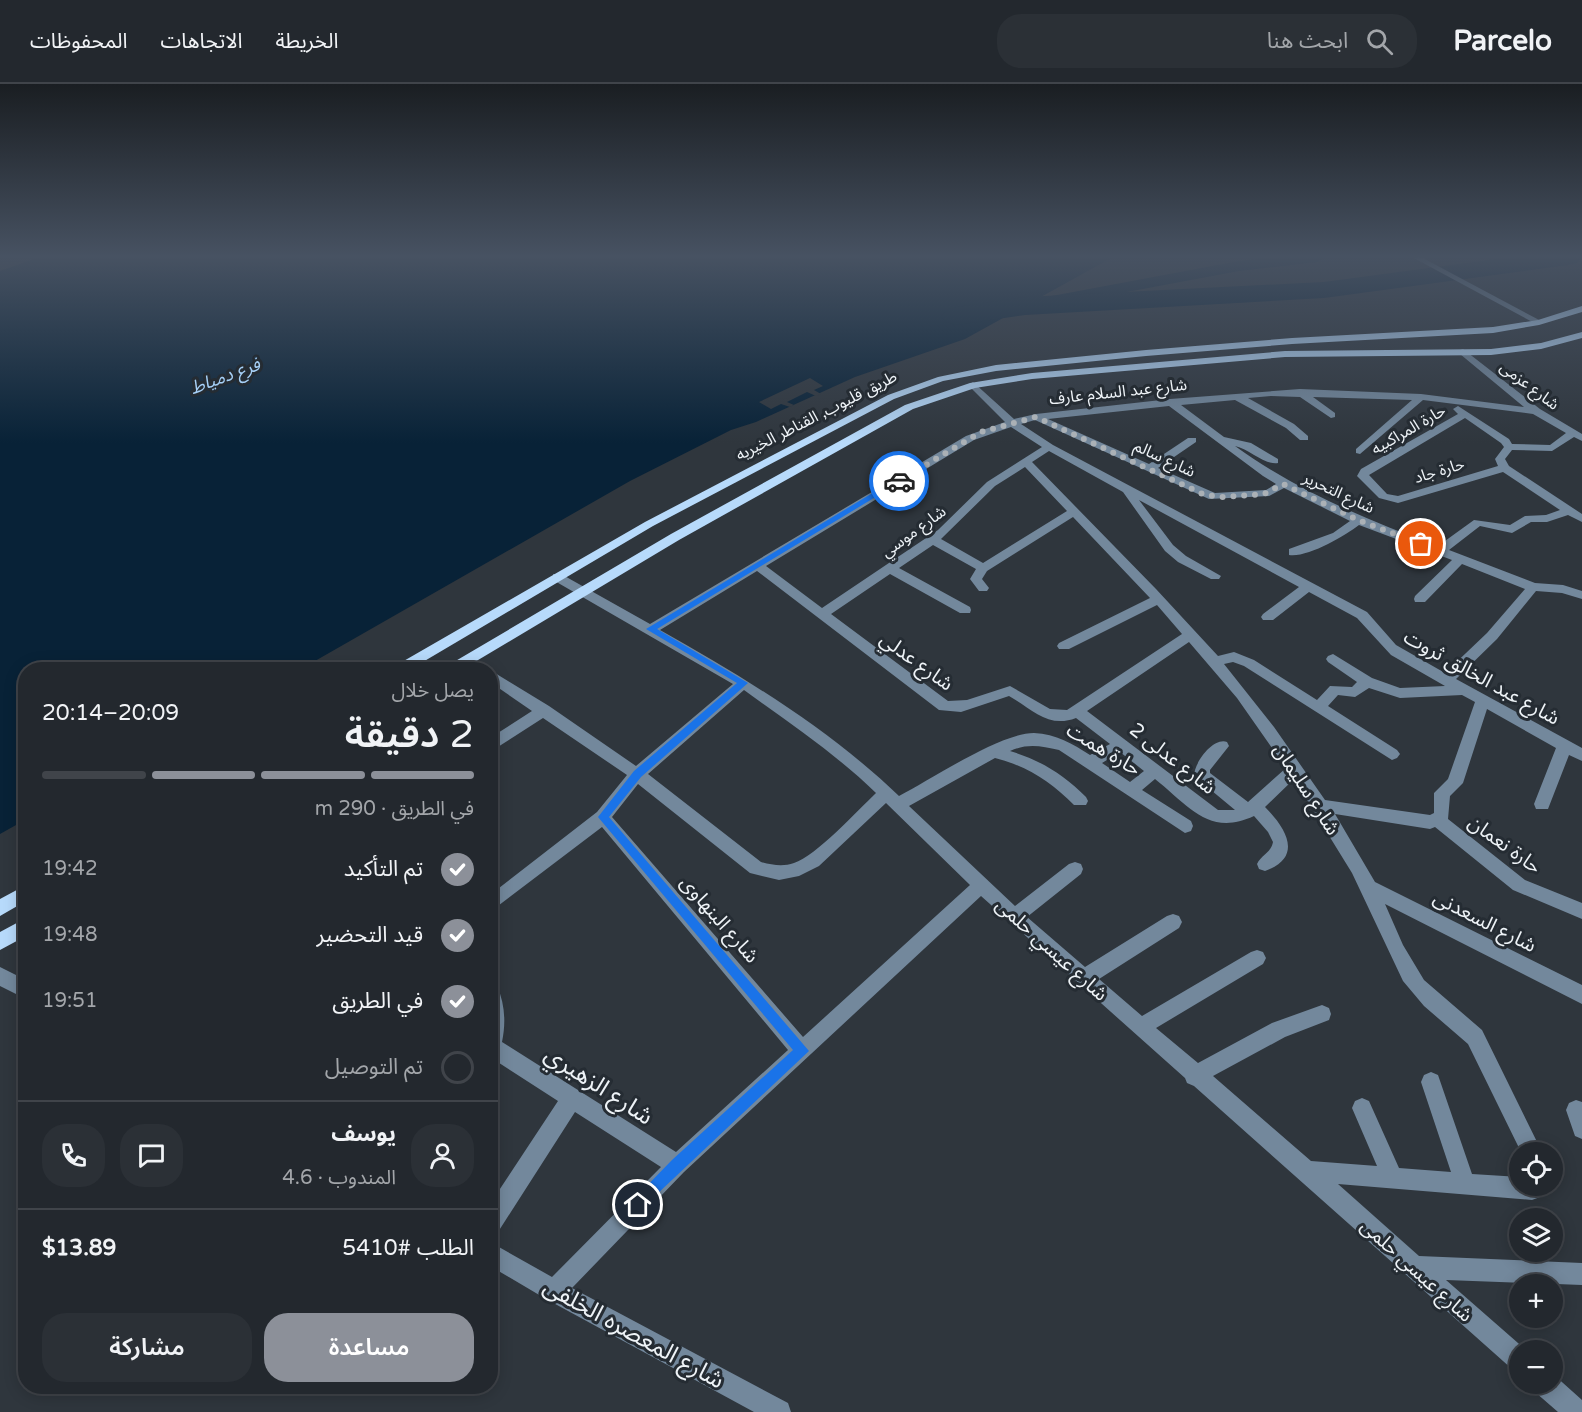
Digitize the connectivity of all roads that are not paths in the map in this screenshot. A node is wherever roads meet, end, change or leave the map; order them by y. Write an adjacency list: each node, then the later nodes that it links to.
1 (1533, 319): 3 (street)
2 (1549, 319): 3 (main road, طريق قليوب, القناطر الخيريه)
3 (1539, 322): 43 (main road, طريق قليوب, القناطر الخيريه)
4 (1582, 336): 5 (main road, طريق قليوب, القناطر الخيريه)
5 (1464, 352): 6 (main road, طريق قليوب, القناطر الخيريه); 12 (street, شارع عزمى)
6 (973, 385): 16 (street, شارع عبد الخالق ثروت); 47 (main road, طريق قليوب, القناطر الخيريه)
7 (1300, 392): 8 (street, شارع عبد السلام عارف); 9 (street, شارع عبد السلام عارف); 14 (street)
8 (1235, 395): 11 (street, شارع عبد السلام عارف); 18 (street)
9 (1421, 397): 10 (street, شارع عبد السلام عارف); 23 (street)
10 (1444, 399): 12 (street, شارع عبد السلام عارف); 13 (street)
11 (1170, 402): 15 (street, شارع عبد السلام عارف); 19 (street, شارع التحرير)
12 (1536, 411): 17 (street, شارع عزمى)
13 (1465, 414): 22 (street); 30 (street, حارة المراكبيه)
14 (1331, 415)
15 (1036, 417): 16 (street, شارع عبد السلام عارف); 27 (street, شارع سالم)
16 (1011, 422): 21 (street, شارع عبد الخالق ثروت); 39 (street, شارع عبد السلام عارف)
17 (1578, 436): 22 (street)
18 (1304, 438)
19 (1220, 439): 24 (street); 28 (street, شارع التحرير)
20 (1192, 440): 27 (street)
21 (1049, 447): 25 (street, شارع موسي); 29 (street, شارع عبد الخالق ثروت)
22 (1509, 447): 26 (street)
23 (1360, 451)
24 (1274, 461)
25 (1025, 462): 32 (street, شارع سليمان); 35 (street, شارع موسي)
26 (1504, 468): 30 (street, حارة جاد); 31 (street)
27 (1149, 469): 28 (street, شارع سالم)
28 (1283, 484): 34 (street, شارع التحرير)
29 (1124, 488): 42 (street); 44 (street, شارع عبد الخالق ثروت)
30 (1383, 496)
31 (1568, 511): 33 (street); 36 (street)
32 (1074, 512): 41 (street); 50 (street, شارع سليمان)
33 (1582, 519)
34 (1358, 520): 36 (street, شارع التحرير); 37 (street)
35 (933, 540): 40 (street, شارع موسي); 41 (street)
36 (1440, 551): 38 (street, شارع التحرير)
37 (1293, 552)
38 (1461, 558): 45 (street, شارع التحرير); 49 (street)
39 (757, 566): 52 (street, شارع عدلي); 54 (street, شارع عبد السلام عارف)
40 (890, 568): 51 (street); 52 (street, شارع موسي)
41 (982, 568): 46 (street)
42 (1215, 576)
43 (557, 578): 47 (street, شارع عيسي حلمى); 59 (main road, طريق قليوب, القناطر الخيريه)
44 (1308, 586): 53 (street); 64 (street, شارع عبد الخالق ثروت)
45 (1533, 587): 48 (street, شارع التحرير); 64 (street)
46 (983, 588)
47 (582, 592): 54 (street, شارع عيسي حلمى); 58 (main road, طريق قليوب, القناطر الخيريه)
48 (1582, 595)
49 (1420, 599)
50 (1157, 600): 55 (street, شارع سليمان); 56 (street)
51 (965, 610)
52 (822, 615): 71 (street, شارع عدلي)
53 (1268, 617)
54 (651, 629): 66 (street, شارع عيسي حلمى)
55 (1190, 635): 62 (street, شارع سليمان); 71 (street, شارع عدلي)
56 (1064, 646)
57 (1333, 659): 65 (street)
58 (468, 660): 60 (main road, طريق قليوب, القناطر الخيريه); 61 (street)
59 (412, 662)
60 (464, 662)
61 (471, 662)
62 (1214, 662): 69 (street); 80 (street, شارع سليمان)
63 (498, 680): 70 (street, حارة همت)
64 (1446, 680): 67 (street, شارع عبد الخالق ثروت)
65 (1367, 682): 67 (street); 69 (street)
66 (743, 683): 82 (street); 85 (street, شارع عيسي حلمى)
67 (1465, 690): 68 (street, شارع عبد الخالق ثروت)
68 (1483, 700): 74 (street, شارع عبد الخالق ثروت); 92 (street)
69 (1318, 708): 77 (street)
70 (544, 710): 72 (street); 82 (street, حارة همت)
71 (1077, 711): 73 (street, شارع عدلى 2)
72 (498, 742)
73 (1121, 745): 79 (street); 81 (street, شارع عدلى 2)
74 (1565, 746): 78 (street, شارع عبد الخالق ثروت); 87 (street)
75 (1222, 747): 89 (street, شارع عدلى 2)
76 (993, 752): 79 (street, حارة همت); 85 (street, حارة همت); 86 (street)
77 (1392, 754)
78 (1582, 755)
79 (1089, 763): 83 (street, حارة همت)
80 (1295, 769): 88 (street, شارع سليمان); 89 (street, شارع عدلى 2)
81 (1155, 771): 83 (street); 84 (street, شارع عدلى 2)
82 (637, 774): 85 (street, حارة همت); 91 (street)
83 (1131, 790): 90 (street, حارة همت)
84 (1189, 797): 89 (street, شارع عدلى 2); 90 (street)
85 (893, 798): 96 (street, شارع عيسي حلمى)
86 (1080, 801)
87 (1542, 804)
88 (1319, 805): 92 (street); 97 (street, شارع سليمان)
89 (1251, 809): 94 (street)
90 (1168, 814): 93 (street, حارة همت)
91 (603, 817): 99 (street); 113 (street, شارع البنهاوى)
92 (1438, 820): 101 (street, حارة نعمان)
93 (1185, 826)
94 (1265, 864)
95 (1075, 869): 102 (street)
96 (982, 885): 102 (street, شارع عيسي حلمى); 113 (street)
97 (1368, 887): 110 (street, شارع السعدنى); 119 (street, شارع سليمان)
98 (18, 897): 100 (main road)
99 (498, 898)
100 (0, 908)
101 (1582, 912)
102 (1014, 917): 108 (street, شارع عيسي حلمى)
103 (1173, 922): 108 (street)
104 (18, 931): 105 (main road)
105 (0, 942)
106 (1257, 958): 112 (street)
107 (0, 976): 109 (street)
108 (1084, 978): 112 (street, شارع عيسي حلمى)
109 (18, 986)
110 (1582, 995)
111 (1322, 1014): 115 (street)
112 (1140, 1027): 115 (street, شارع عيسي حلمى)
113 (802, 1051): 120 (street)
114 (498, 1052): 117 (street, شارع الزهيري)
115 (1194, 1076): 121 (street, شارع عيسي حلمى)
116 (1431, 1082): 123 (street)
117 (572, 1098): 120 (street, شارع الزهيري); 125 (street)
118 (1362, 1108): 122 (street)
119 (1527, 1142)
120 (677, 1165): 129 (street)
121 (1307, 1171): 122 (street); 127 (street, شارع عيسي حلمى)
122 (1393, 1178): 123 (street)
123 (1465, 1184): 124 (street)
124 (1509, 1187)
125 (498, 1212)
126 (498, 1258): 129 (street, شارع المعصره الخلفى)
127 (1413, 1267): 128 (street); 130 (street, شارع عيسي حلمى)
128 (1582, 1274)
129 (554, 1291): 132 (street, شارع المعصره الخلفى)
130 (1509, 1351)
131 (1557, 1394): 133 (street)
132 (778, 1412)
133 (1577, 1412)

